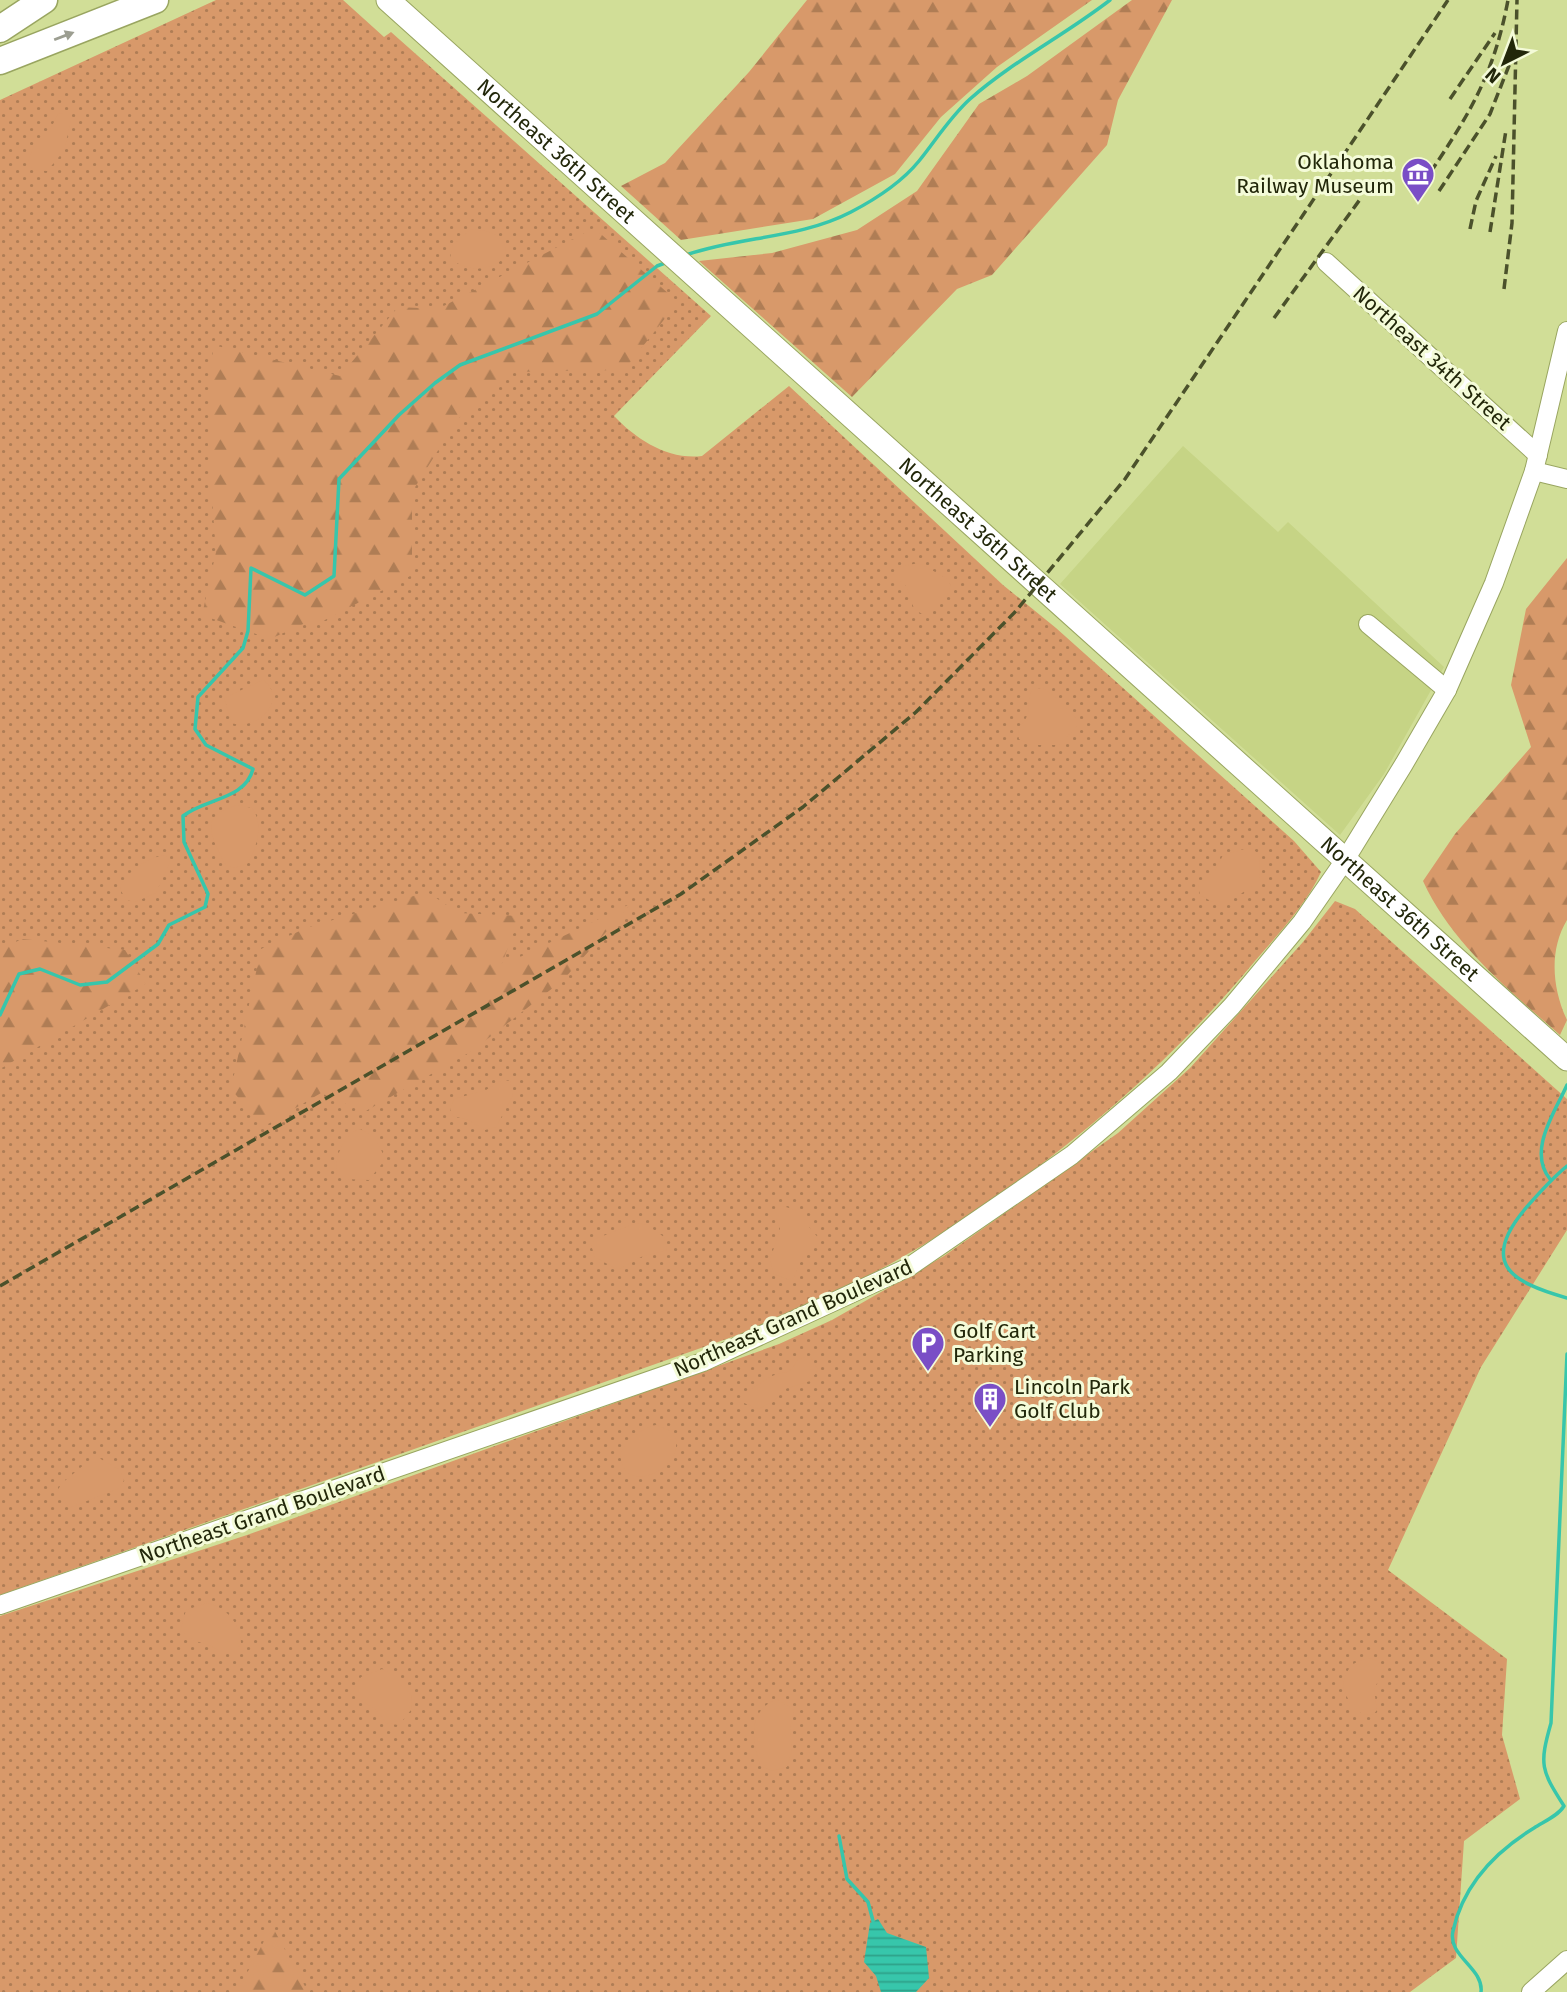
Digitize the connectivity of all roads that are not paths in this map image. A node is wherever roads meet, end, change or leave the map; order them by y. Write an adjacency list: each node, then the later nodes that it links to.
1 (44, 0): 4 (highway)
2 (155, 0): 5 (highway, one-way to 2)
3 (388, 0): 13 (main road, Northeast 36th Street)
4 (0, 29)
5 (0, 61)
6 (1326, 262): 9 (street, Northeast 34th Street)
7 (1567, 331): 8 (street, Northeast Grand Boulevard)
8 (1565, 360): 9 (street, Northeast Grand Boulevard)
9 (1536, 463): 10 (street); 12 (street, Northeast Grand Boulevard)
10 (1567, 479)
11 (1368, 624): 12 (street)
12 (1447, 690): 13 (street, Northeast Grand Boulevard)
13 (1345, 860): 14 (main road, Northeast 36th Street); 15 (street, Northeast Grand Boulevard)
14 (1567, 1059)
15 (0, 1605)
16 (1567, 1961): 17 (street)
17 (1531, 1992)

